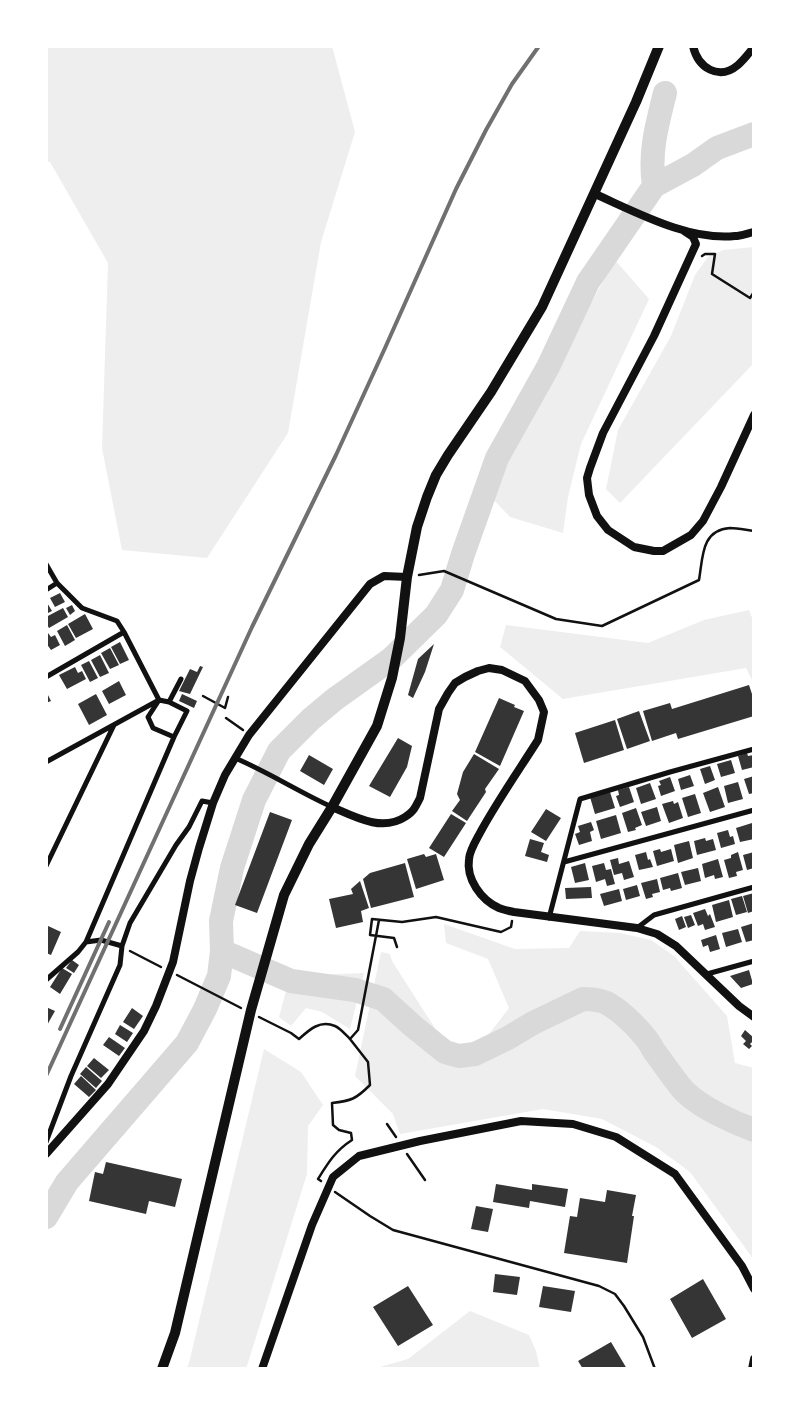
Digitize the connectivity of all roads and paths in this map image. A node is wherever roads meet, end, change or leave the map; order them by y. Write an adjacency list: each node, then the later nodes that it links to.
1 (659, 46): 4 (main road)
2 (693, 46): 3 (street)
3 (754, 47)
4 (595, 194): 5 (street); 12 (main road)
5 (684, 231): 6 (street); 7 (street)
6 (754, 232)
7 (689, 260): 8 (path); 9 (street)
8 (754, 292)
9 (754, 415)
10 (754, 531): 12 (path)
11 (46, 564): 13 (street)
12 (407, 577): 24 (street); 30 (main road)
13 (57, 583): 14 (street); 15 (street)
14 (46, 590)
15 (124, 632): 16 (street); 20 (street)
16 (46, 677)
17 (181, 679): 21 (street)
18 (203, 696): 19 (path)
19 (228, 697)
20 (159, 700): 21 (street); 23 (street); 25 (street)
21 (169, 702): 25 (street)
22 (226, 718): 24 (path)
23 (114, 725): 28 (street); 33 (street)
24 (249, 735): 27 (street)
25 (174, 737): 39 (street)
26 (754, 749): 32 (street)
27 (235, 758): 29 (street); 30 (street)
28 (46, 762)
29 (213, 803): 40 (street); 53 (street)
30 (332, 807): 35 (street); 58 (main road)
31 (754, 810): 32 (street)
32 (564, 862): 36 (street)
33 (46, 866)
34 (754, 887): 38 (street)
35 (514, 912): 36 (street); 37 (path)
36 (549, 918): 38 (street)
37 (379, 920): 41 (path); 51 (path)
38 (637, 928): 46 (street)
39 (86, 942): 40 (street); 47 (street)
40 (122, 946): 52 (street)
41 (397, 948)
42 (137, 955): 44 (path)
43 (754, 962): 46 (street)
44 (162, 968)
45 (171, 972): 48 (path)
46 (707, 974): 50 (street)
47 (46, 980)
48 (248, 1011)
49 (256, 1016): 51 (path)
50 (754, 1017)
51 (350, 1039): 54 (path)
52 (46, 1142)
53 (46, 1154)
54 (325, 1184)
55 (332, 1190): 60 (path)
56 (754, 1289): 59 (street)
57 (754, 1359): 61 (street)
58 (162, 1369)
59 (262, 1369)
60 (655, 1369)
61 (752, 1369)

